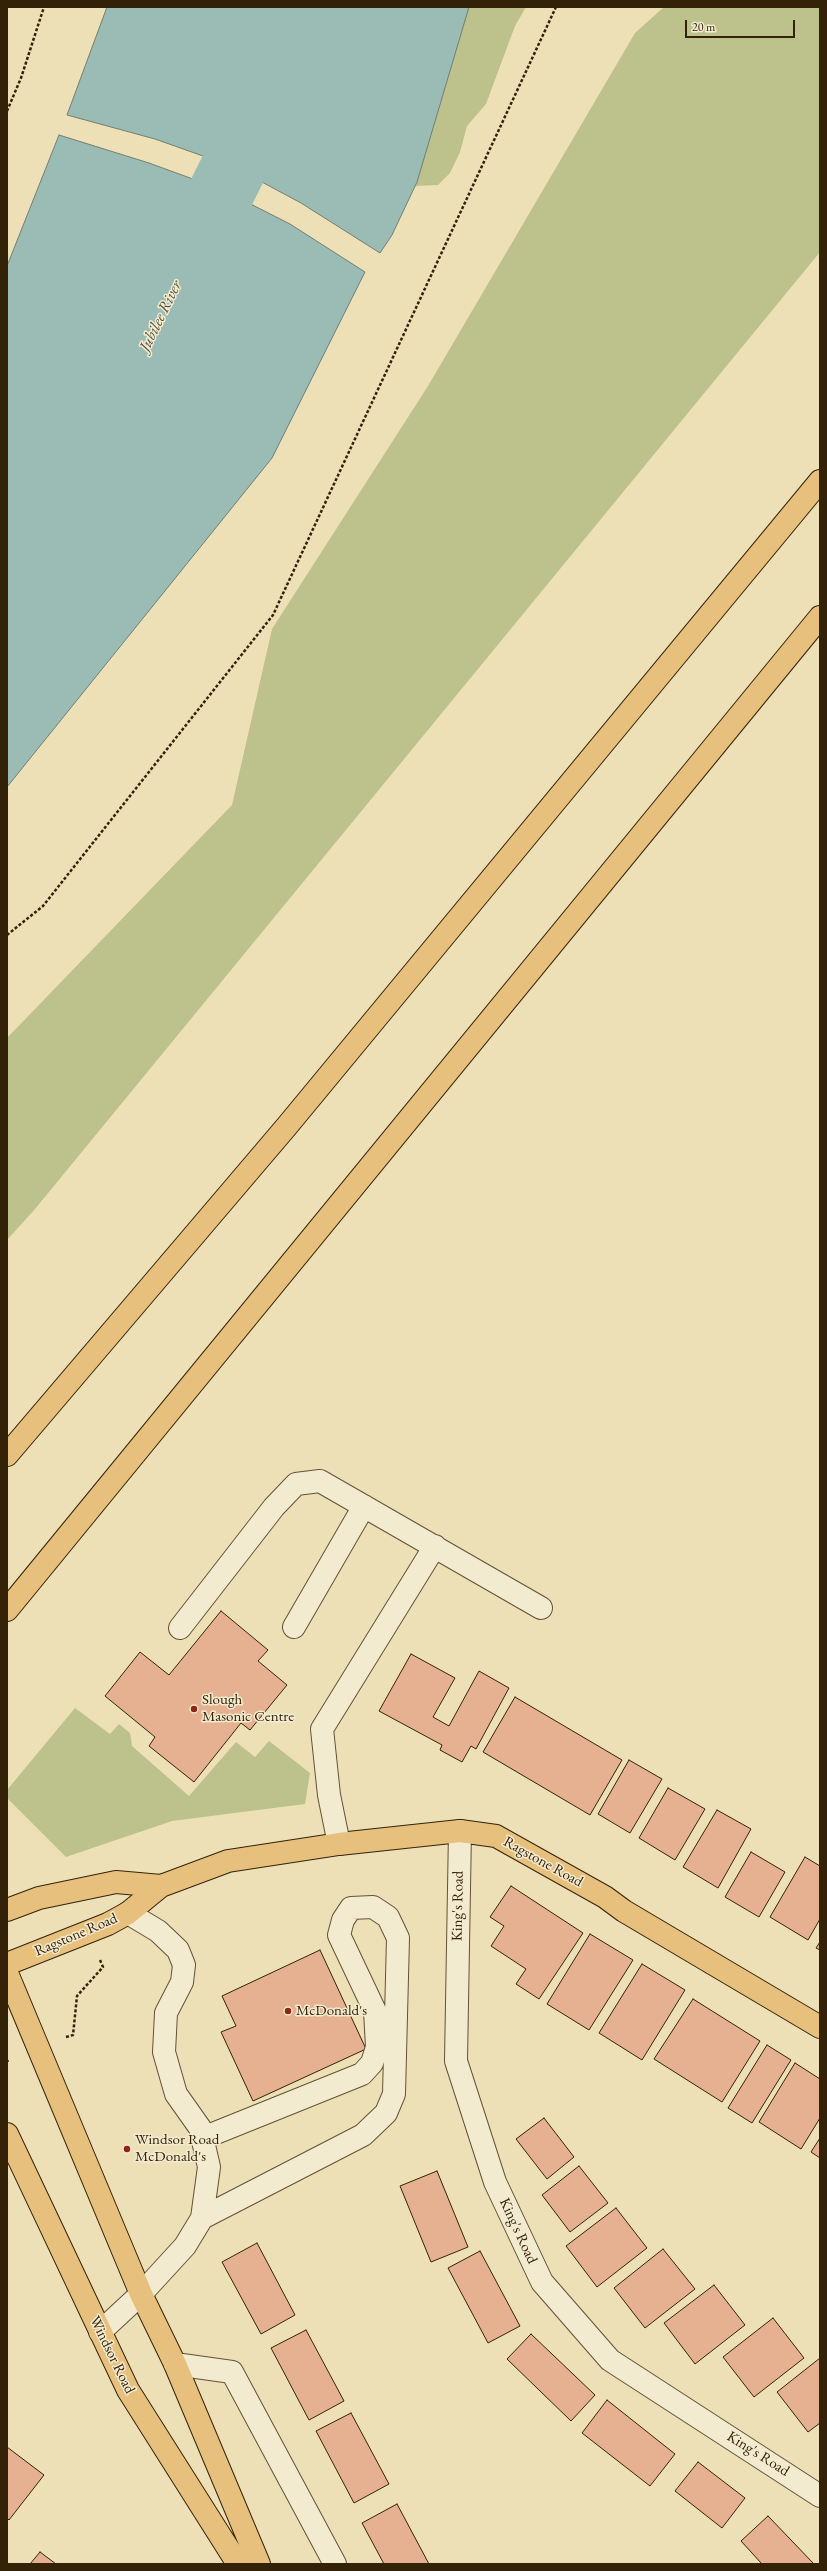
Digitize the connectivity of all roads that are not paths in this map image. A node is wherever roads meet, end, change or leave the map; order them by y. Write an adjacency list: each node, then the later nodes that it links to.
1 (820, 481): 3 (main road)
2 (820, 618): 7 (main road)
3 (7, 1456)
4 (364, 1506): 5 (street); 8 (street); 9 (street)
5 (435, 1546): 6 (street); 11 (street)
6 (541, 1608)
7 (7, 1610)
8 (294, 1627)
9 (180, 1628)
10 (460, 1831): 11 (main road, Ragstone Road); 17 (main road, Ragstone Road); 24 (street, King's Road)
11 (339, 1844): 12 (main road, Ragstone Road)
12 (161, 1886): 13 (main road, Ragstone Road); 14 (main road, Ragstone Road)
13 (7, 1910)
14 (128, 1913): 15 (main road, Ragstone Road); 19 (street)
15 (7, 1964)
16 (7, 1974): 21 (main road)
17 (820, 2027)
18 (7, 2134): 22 (main road, Windsor Road)
19 (203, 2138): 20 (street); 20 (street)
20 (202, 2218): 21 (street)
21 (141, 2294): 22 (street); 23 (main road)
22 (100, 2332): 25 (main road, Windsor Road)
23 (175, 2364): 26 (main road); 27 (street)
24 (820, 2496)
25 (238, 2564)
26 (259, 2564)
27 (336, 2564)

